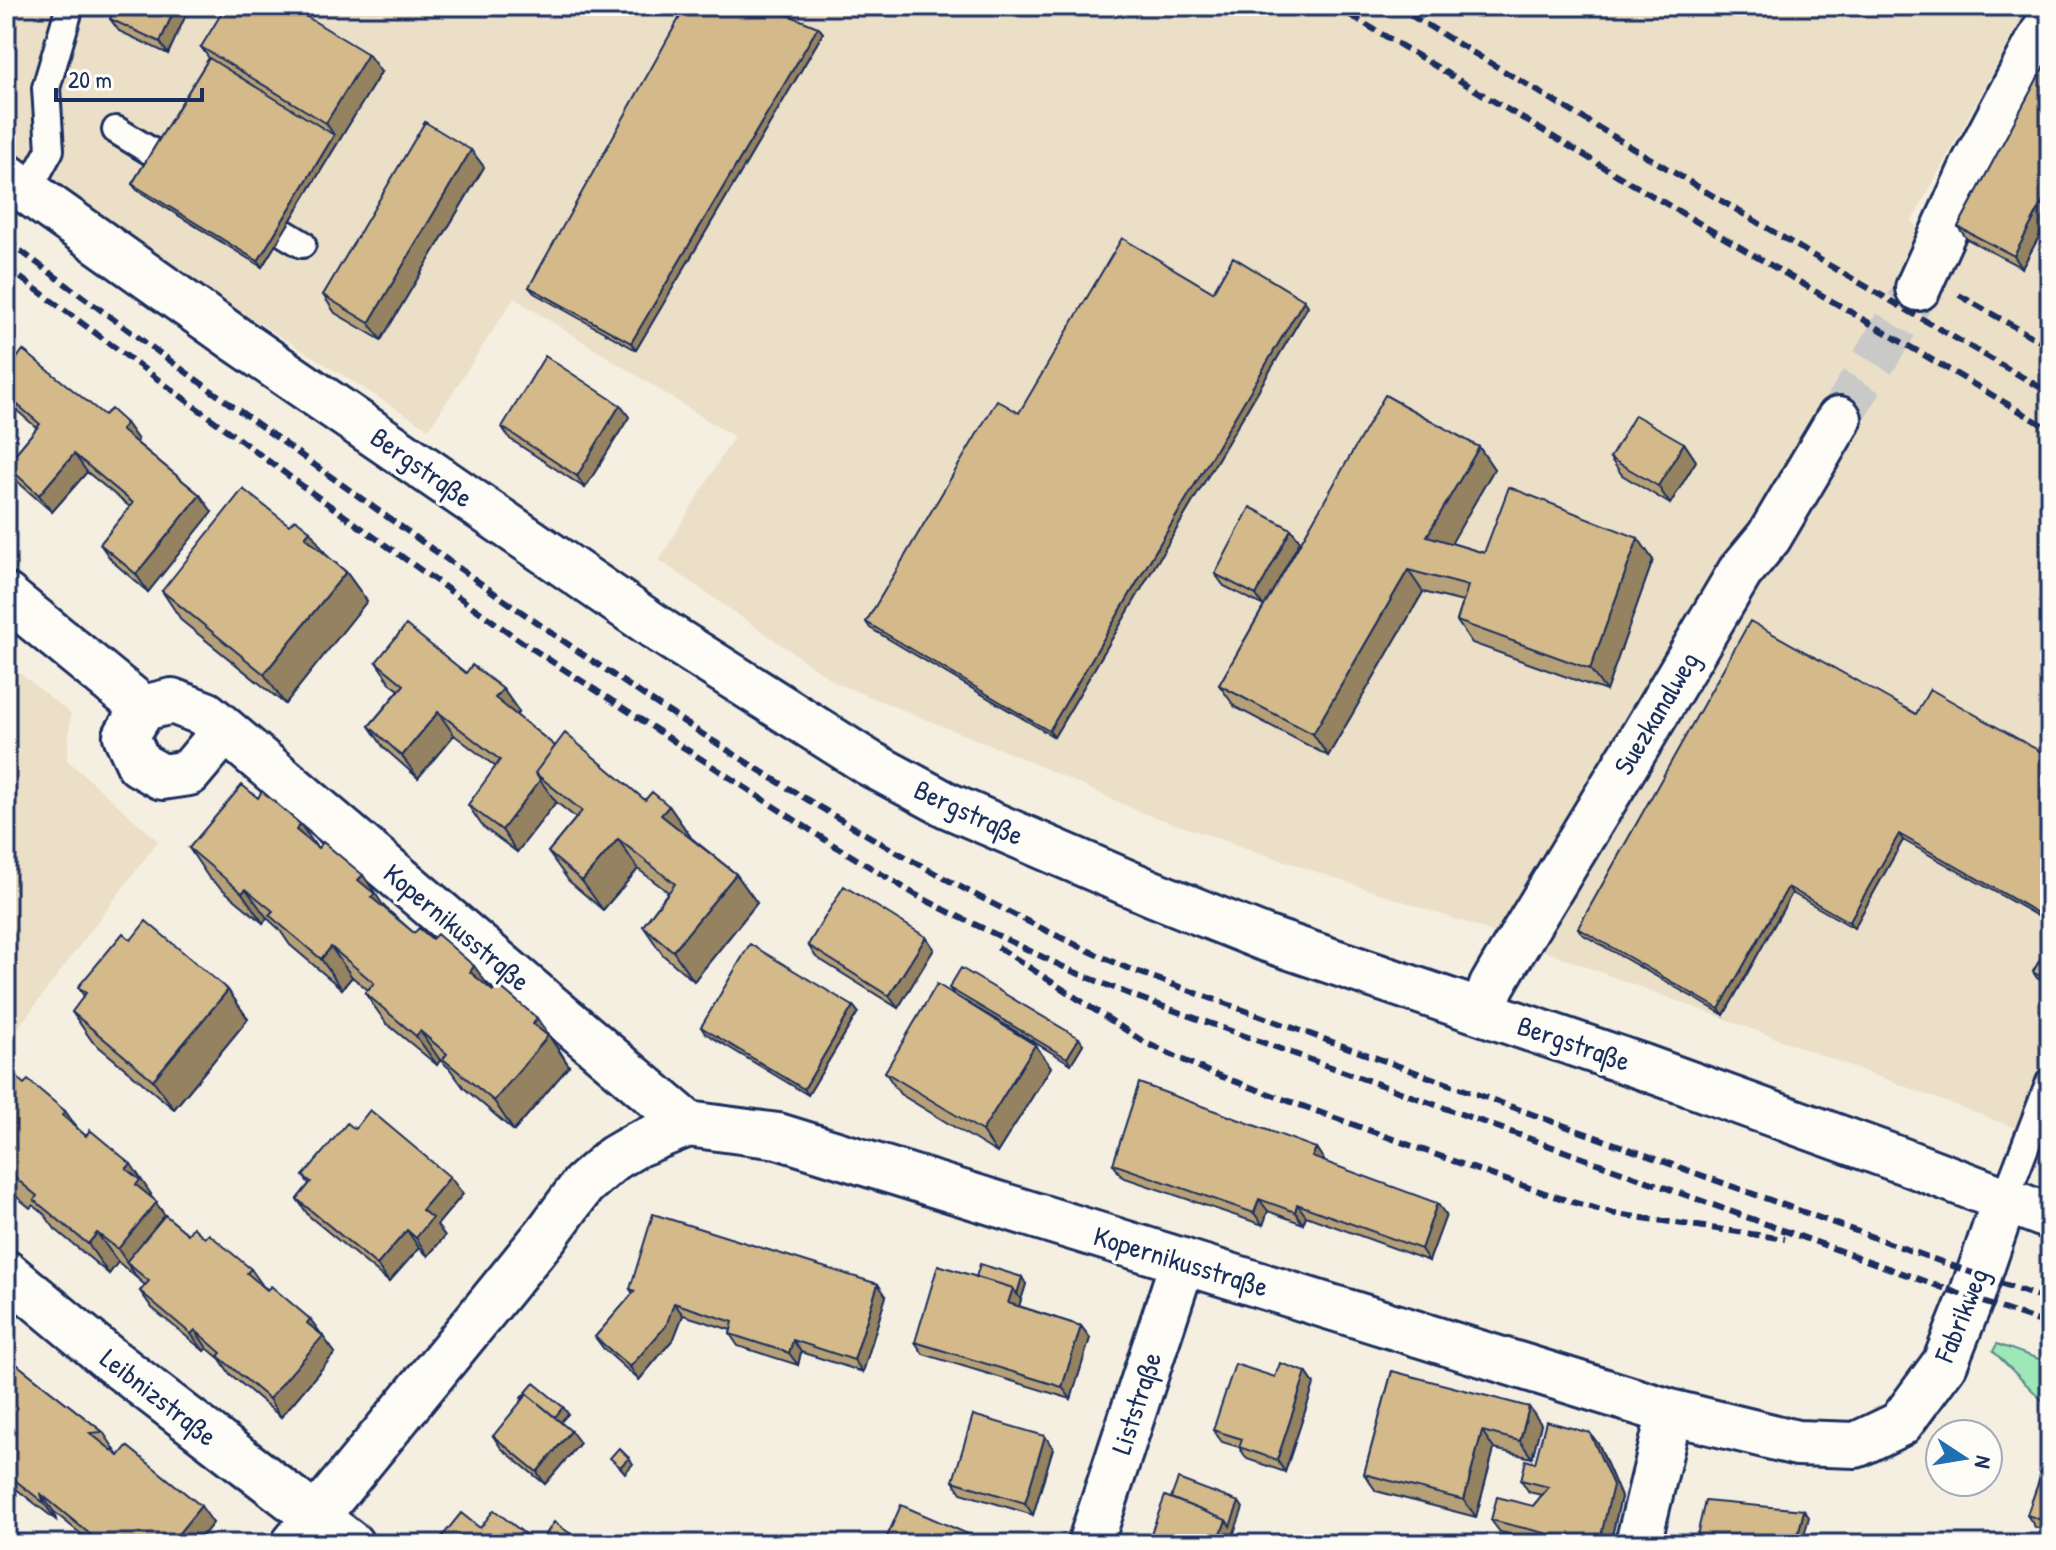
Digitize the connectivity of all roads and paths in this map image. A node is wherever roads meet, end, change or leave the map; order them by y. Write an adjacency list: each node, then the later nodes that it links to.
1 (70, 6): 5 (lane)
2 (2050, 20): 8 (street)
3 (116, 130): 4 (lane)
4 (196, 179)
5 (17, 183): 13 (street, Bergstraße)
6 (236, 203): 7 (lane)
7 (302, 244)
8 (1918, 288)
9 (1839, 419): 13 (street, Suezkanalweg)
10 (6, 596): 11 (street)
11 (143, 708): 12 (street, Kopernikusstraße); 12 (street)
12 (225, 730): 15 (street, Kopernikusstraße)
13 (1483, 1012): 16 (street, Bergstraße)
14 (2050, 1082): 16 (lane)
15 (688, 1124): 18 (street, Kopernikusstraße); 21 (street, Kopernikusstraße)
16 (2005, 1199): 17 (street, Bergstraße); 20 (street, Fabrikweg)
17 (2050, 1217)
18 (1183, 1261): 20 (street, Kopernikusstraße); 23 (street, Liststraße)
19 (6, 1273): 21 (street, Leibnizstraße)
20 (1670, 1412): 24 (street)
21 (305, 1531): 22 (street, Leibnizstraße)
22 (351, 1544)
23 (1090, 1544)
24 (1638, 1544)

